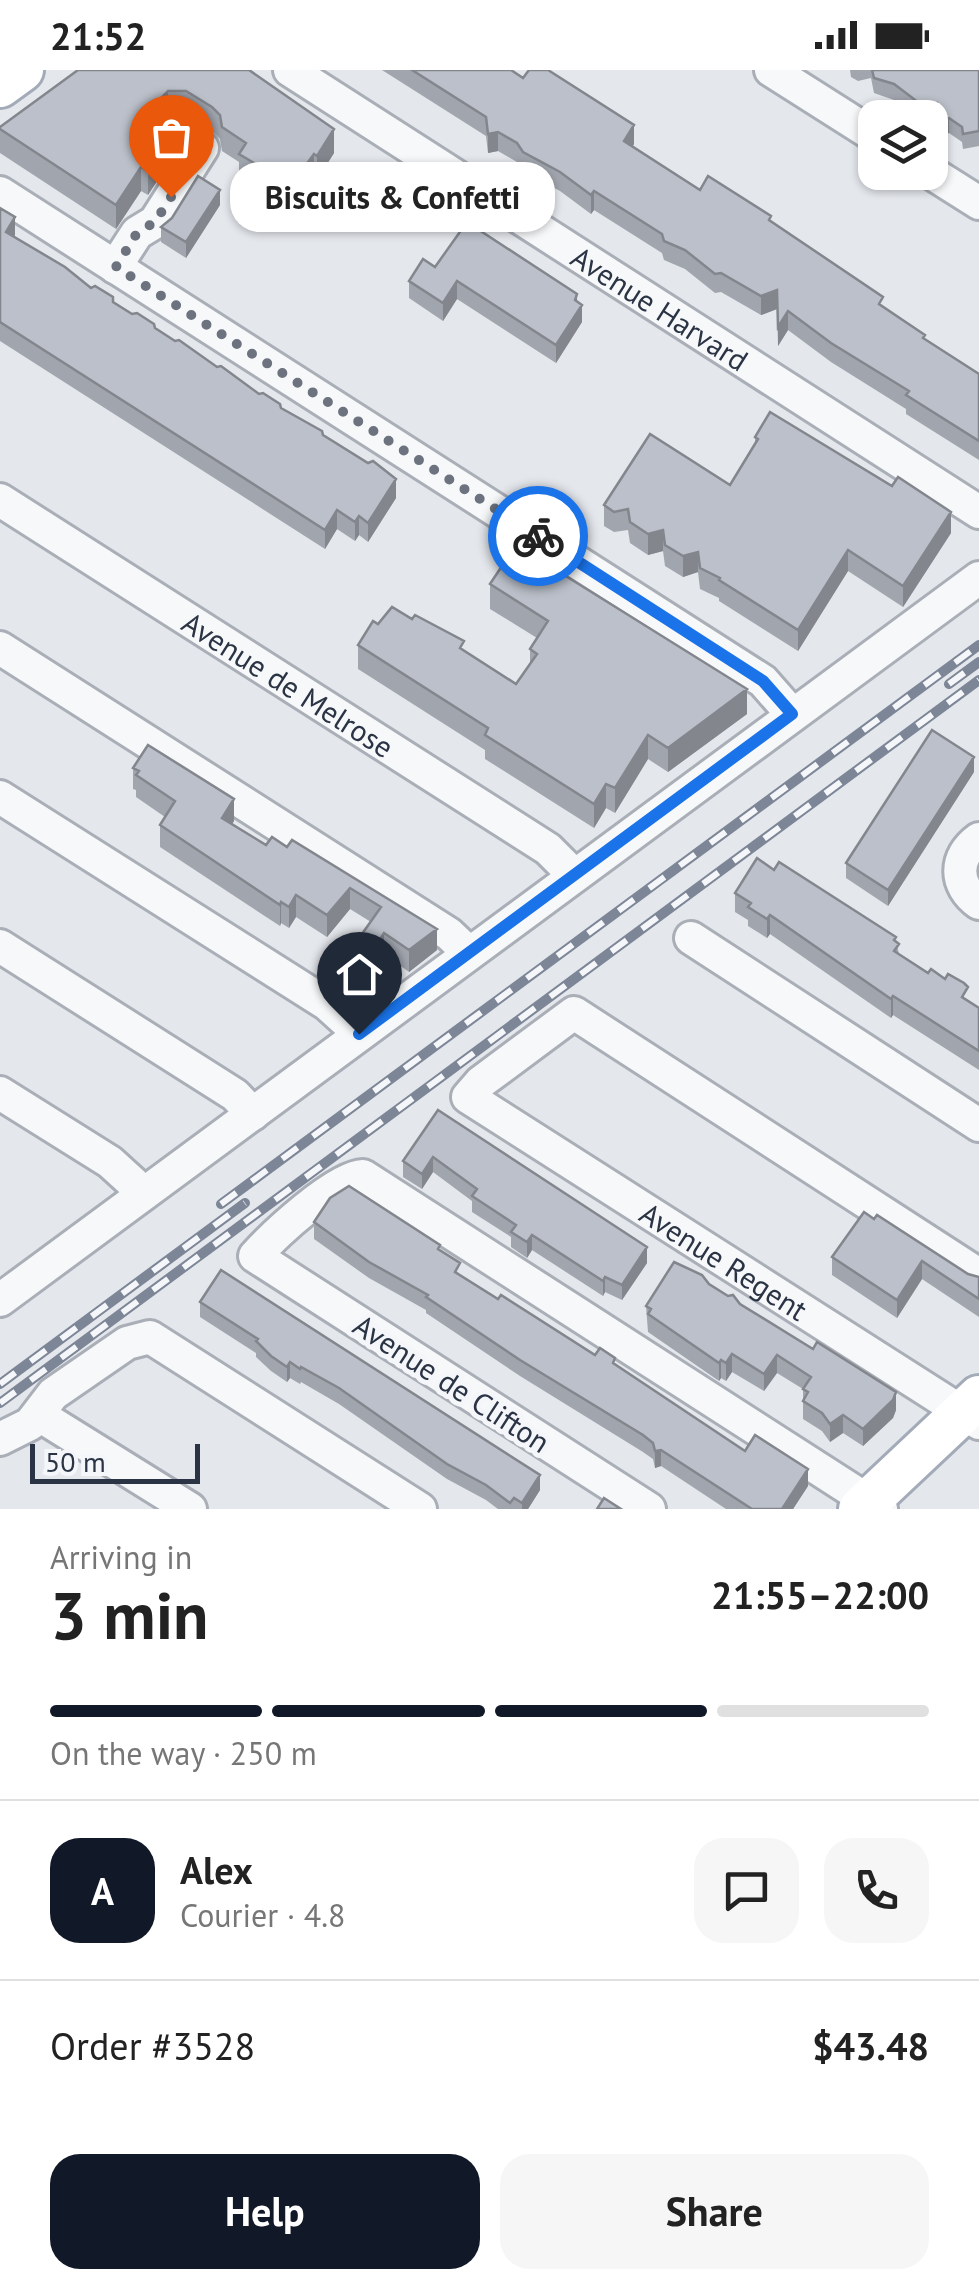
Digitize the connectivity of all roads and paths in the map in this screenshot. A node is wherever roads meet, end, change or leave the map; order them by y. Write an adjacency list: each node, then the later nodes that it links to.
1 (22, 70): 4 (main road)
2 (290, 70): 12 (street, Avenue Harvard)
3 (771, 70): 5 (street)
4 (0, 86)
5 (858, 125)
6 (177, 132): 10 (street)
7 (948, 183): 9 (street)
8 (0, 193): 10 (street)
9 (979, 203)
10 (116, 267): 15 (street)
11 (0, 500): 18 (street, Avenue de Melrose)
12 (979, 512)
13 (979, 578): 15 (street)
14 (0, 648): 22 (street)
15 (792, 714): 18 (street)
16 (0, 797): 23 (street)
17 (979, 839): 19 (street)
18 (574, 875): 22 (street)
19 (979, 903)
20 (691, 938): 26 (street)
21 (0, 946): 25 (street)
22 (468, 953): 23 (street)
23 (359, 1034): 25 (street)
24 (2, 1098): 27 (street)
25 (253, 1114): 27 (street)
26 (979, 1125)
27 (144, 1193): 29 (street)
28 (979, 1275): 30 (street, Avenue Regent)
29 (0, 1300)
30 (973, 1411): 33 (main road)
31 (40, 1415): 32 (street); 34 (street); 35 (street)
32 (0, 1438)
33 (870, 1506): 36 (street, Avenue de Clifton)
34 (190, 1509)
35 (420, 1509)
36 (650, 1509)

